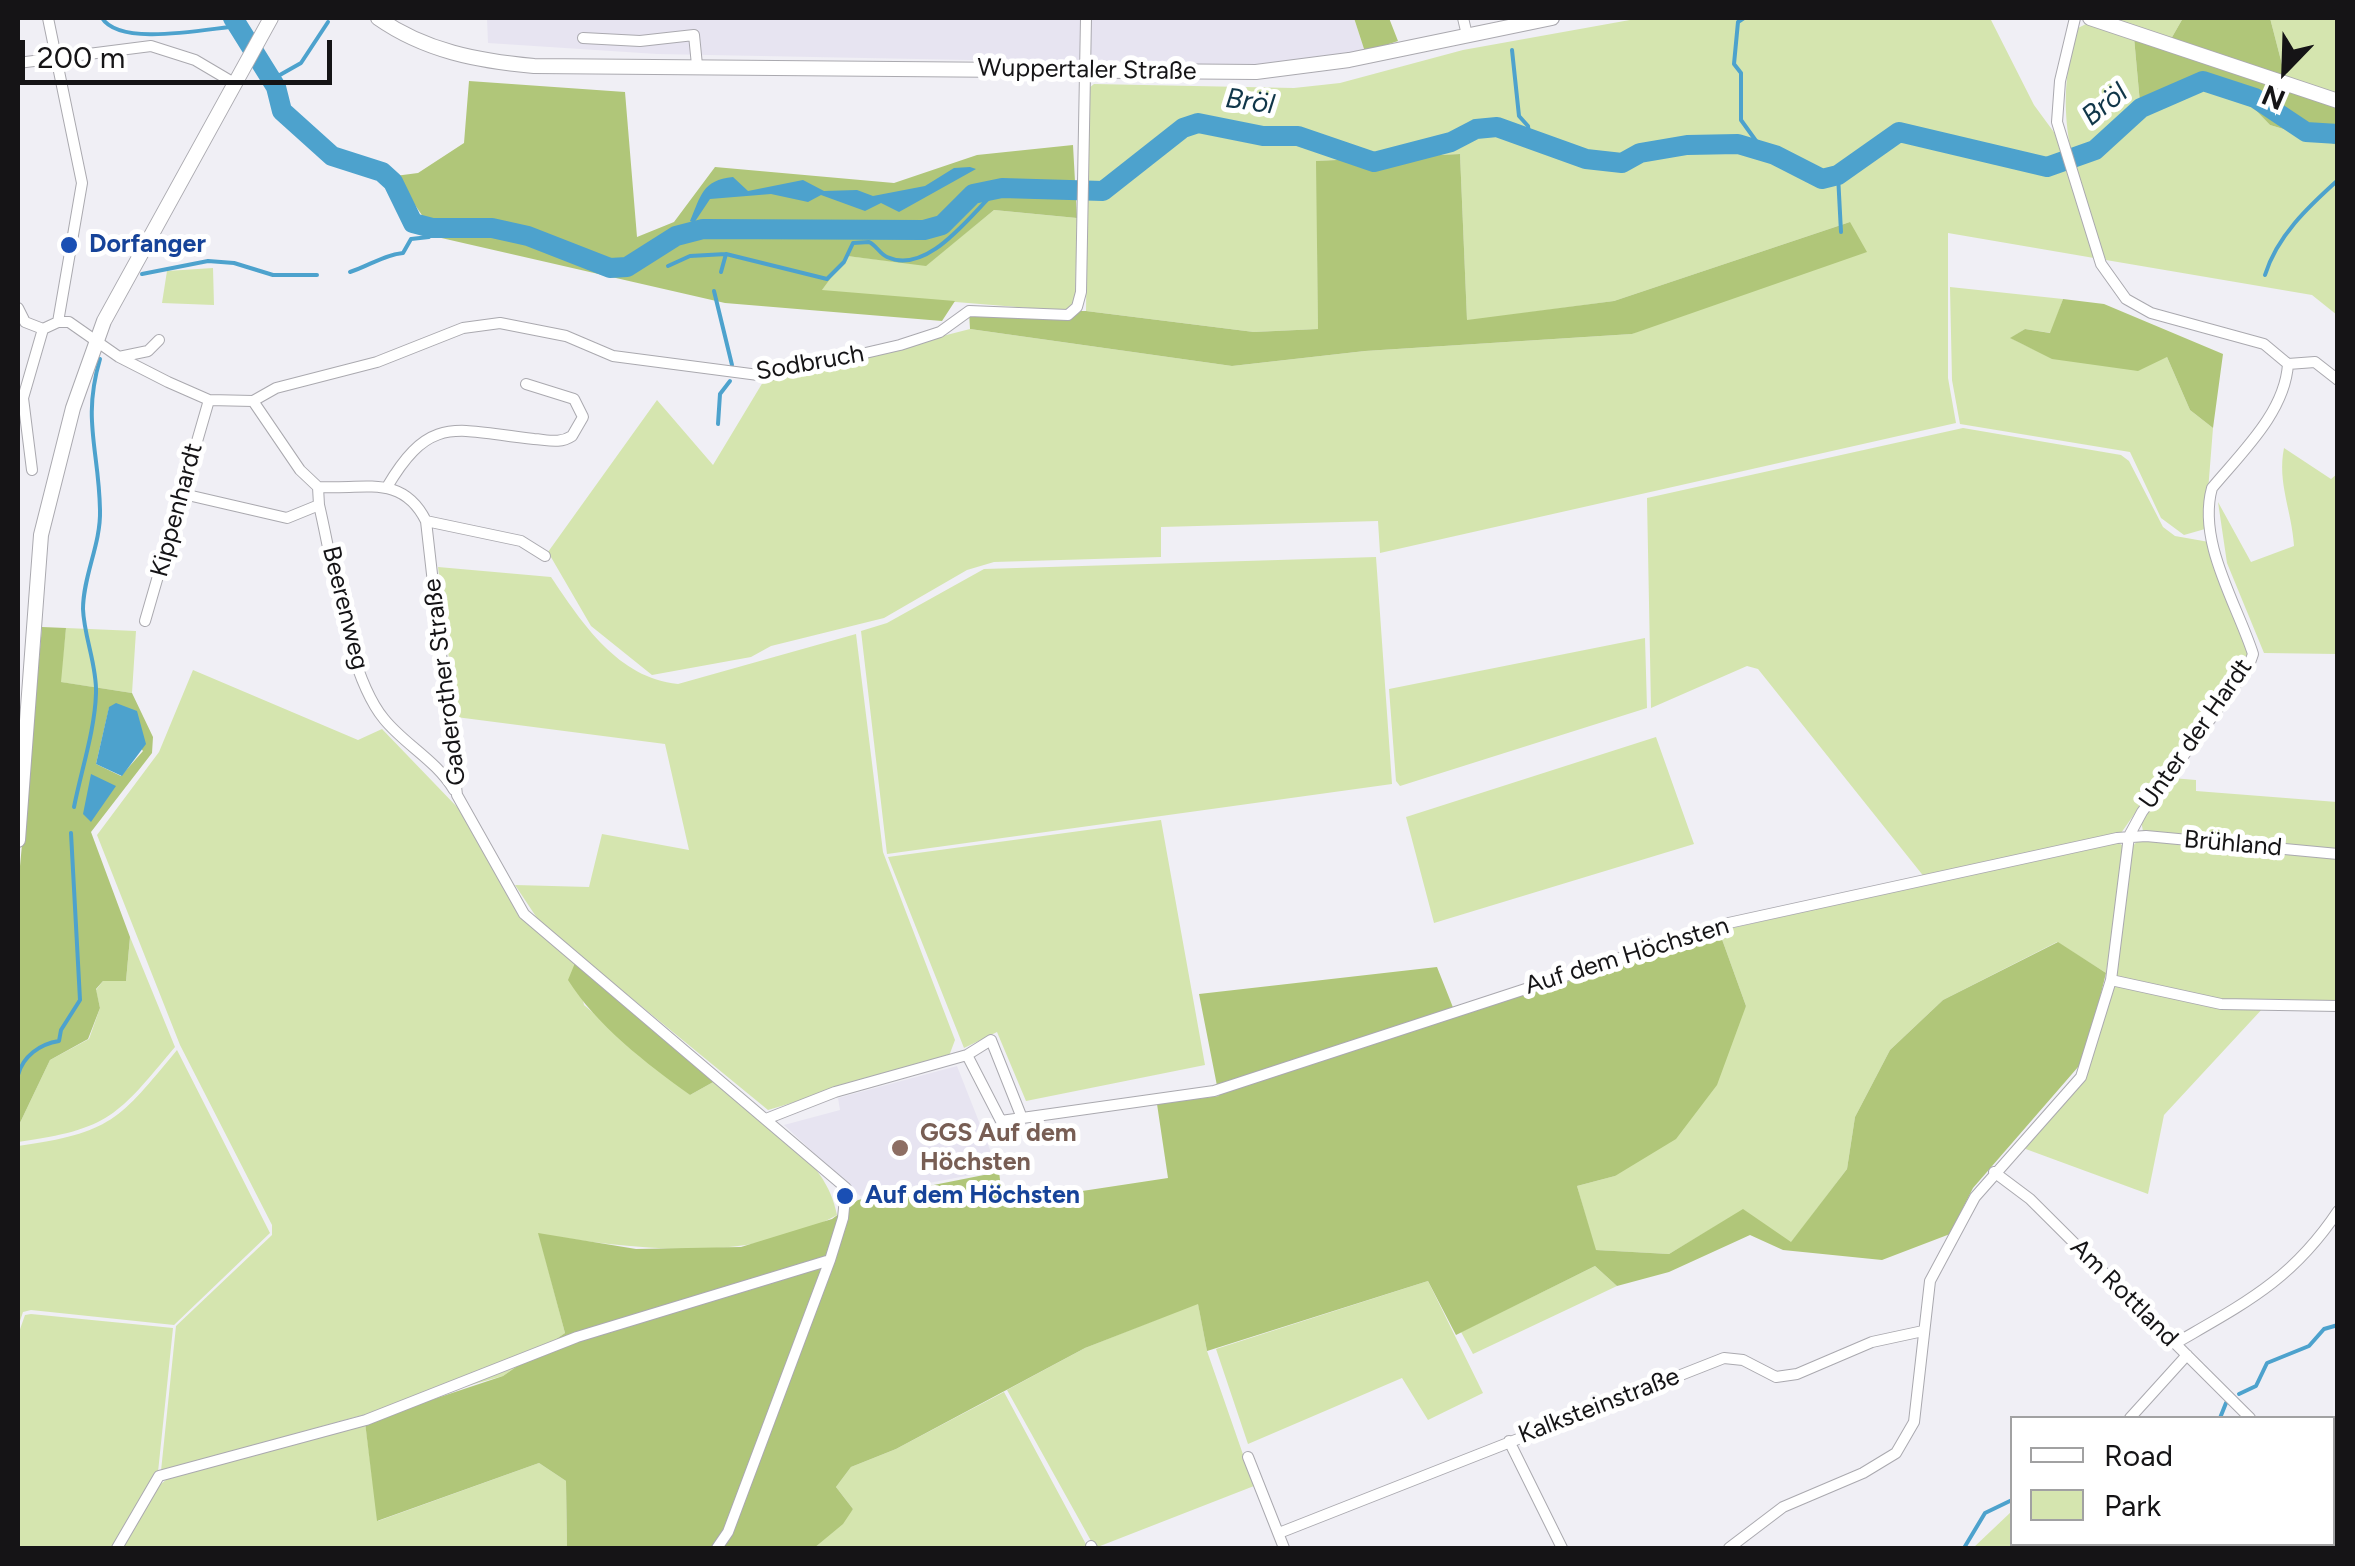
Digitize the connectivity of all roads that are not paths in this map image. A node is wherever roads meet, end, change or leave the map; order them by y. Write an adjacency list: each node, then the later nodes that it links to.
1 (48, 18): 11 (street)
2 (378, 18): 13 (main road, Wuppertaler Straße)
3 (1086, 18): 14 (street, Sodbruch)
4 (1463, 18): 9 (street)
5 (1552, 18): 9 (main road, Wuppertaler Straße)
6 (2075, 18): 23 (street)
7 (2090, 18): 16 (main road)
8 (270, 19): 15 (main road)
9 (1467, 35): 14 (main road, Wuppertaler Straße)
10 (583, 38): 13 (street)
11 (56, 58): 12 (street); 15 (street); 18 (street)
12 (18, 63)
13 (696, 65): 14 (main road, Wuppertaler Straße)
14 (1084, 70): 27 (street, Sodbruch)
15 (234, 82): 21 (main road)
16 (2338, 101)
17 (18, 308): 19 (street)
18 (58, 322): 19 (street); 21 (street)
19 (43, 329): 28 (street)
20 (159, 340): 22 (street)
21 (94, 341): 22 (street); 37 (main road)
22 (119, 358): 26 (street)
23 (2288, 364): 24 (street); 38 (street, Unter der Hardt)
24 (2338, 380)
25 (526, 384): 30 (street)
26 (209, 400): 27 (street); 31 (street, Kippenhardt)
27 (253, 401): 29 (street)
28 (32, 470)
29 (318, 487): 30 (street); 32 (street, Beerenweg)
30 (386, 487): 33 (street)
31 (178, 493): 32 (street); 35 (street, Kippenhardt)
32 (318, 505): 36 (street, Beerenweg)
33 (426, 521): 34 (street); 36 (street, Gaderother Straße)
34 (545, 556)
35 (145, 621)
36 (457, 796): 43 (street, Gaderother Straße)
37 (18, 836)
38 (2130, 836): 39 (street, Brühland); 40 (street); 44 (street, Auf dem Höchsten)
39 (2338, 854)
40 (2112, 980): 41 (street); 45 (street)
41 (2338, 1006)
42 (968, 1055): 43 (street); 44 (street); 44 (street)
43 (766, 1118): 47 (street, Gaderother Straße)
44 (1022, 1118)
45 (1994, 1172): 48 (street); 49 (street, Am Rottland)
46 (2338, 1211): 49 (street)
47 (830, 1260): 56 (street); 57 (street)
48 (1923, 1331): 53 (street, Kalksteinstraße); 60 (street)
49 (2176, 1344): 50 (street, Am Rottland)
50 (2187, 1355): 51 (street); 52 (street, Am Rottland)
51 (2132, 1416)
52 (2248, 1416)
53 (1509, 1440): 55 (street, Kalksteinstraße); 59 (street)
54 (1248, 1458): 55 (street)
55 (1279, 1533): 58 (street)
56 (117, 1548)
57 (716, 1548)
58 (1284, 1548)
59 (1562, 1548)
60 (1729, 1548)

